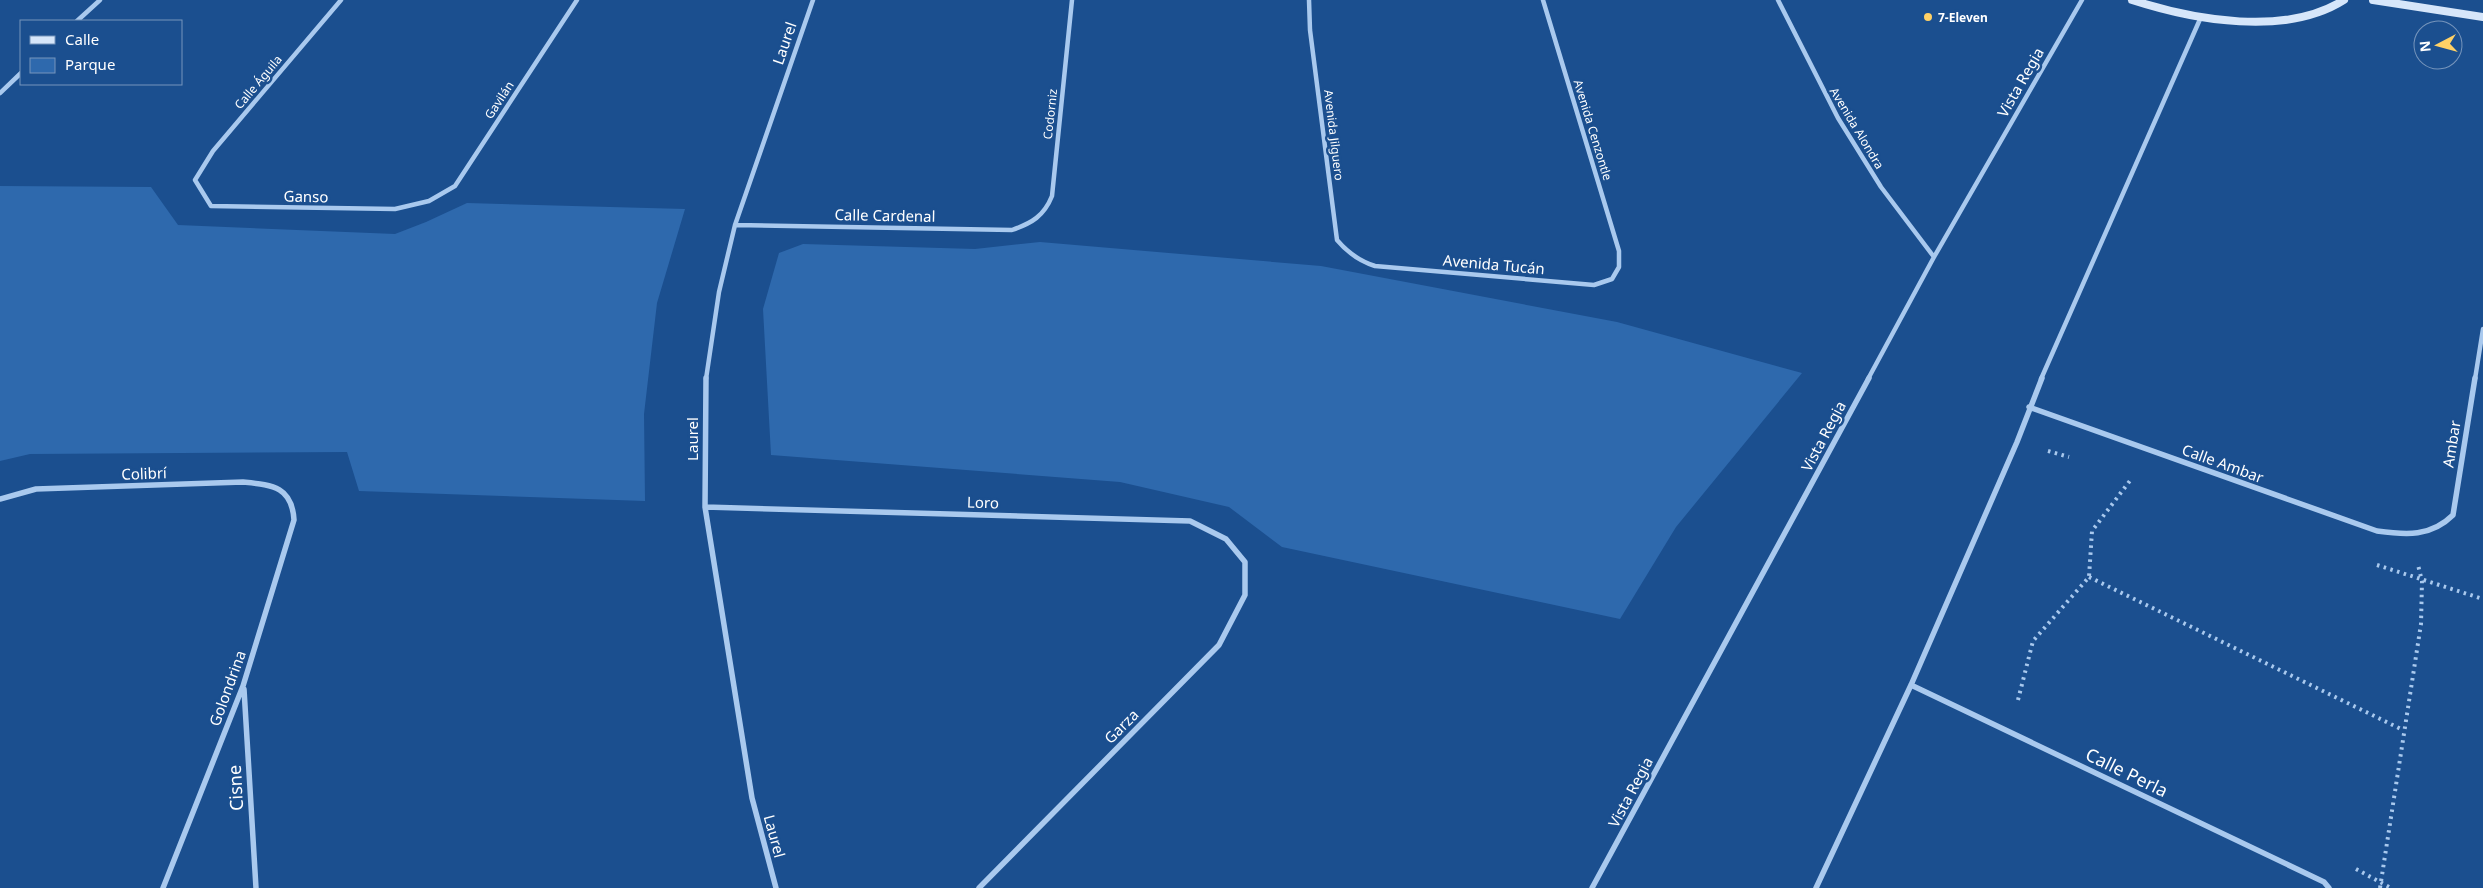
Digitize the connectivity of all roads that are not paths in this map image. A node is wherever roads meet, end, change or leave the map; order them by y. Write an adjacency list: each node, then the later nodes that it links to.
1 (100, 0): 15 (street)
2 (341, 0): 18 (street, Calle Águila)
3 (577, 0): 19 (street, Gavilán)
4 (813, 0): 21 (street, Laurel)
5 (1072, 0): 20 (street, Codorniz)
6 (1309, 0): 23 (street, Avenida Jilguero)
7 (1544, 0): 24 (street, Avenida Cenzontle)
8 (1778, 0): 22 (street, Avenida Alondra)
9 (2082, 0): 22 (street, Vista Regia)
10 (2132, 0): 13 (street)
11 (2344, 0): 13 (street)
12 (2373, 0): 14 (street)
13 (2201, 17): 26 (street)
14 (2483, 17)
15 (78, 20)
16 (20, 74): 17 (street)
17 (0, 93)
18 (195, 180): 19 (street, Ganso)
19 (429, 201)
20 (1033, 222): 21 (street, Calle Cardenal)
21 (735, 225): 29 (street, Laurel)
22 (1934, 257): 38 (street, Vista Regia)
23 (1360, 262): 24 (street, Avenida Tucán)
24 (1619, 267)
25 (2483, 329): 30 (street, Ambar)
26 (2029, 406): 30 (street, Calle Ambar); 32 (street)
27 (287, 494): 28 (street, Colibrí); 33 (street, Golondrina)
28 (0, 499)
29 (705, 507): 31 (street, Loro); 36 (street, Laurel)
30 (2410, 536)
31 (1245, 562): 37 (street, Garza)
32 (1911, 685): 39 (street); 40 (street, Calle Perla)
33 (244, 686): 34 (street, Golondrina); 35 (street, Cisne)
34 (163, 888)
35 (256, 888)
36 (776, 888)
37 (979, 888)
38 (1592, 888)
39 (1816, 888)
40 (2329, 888)

